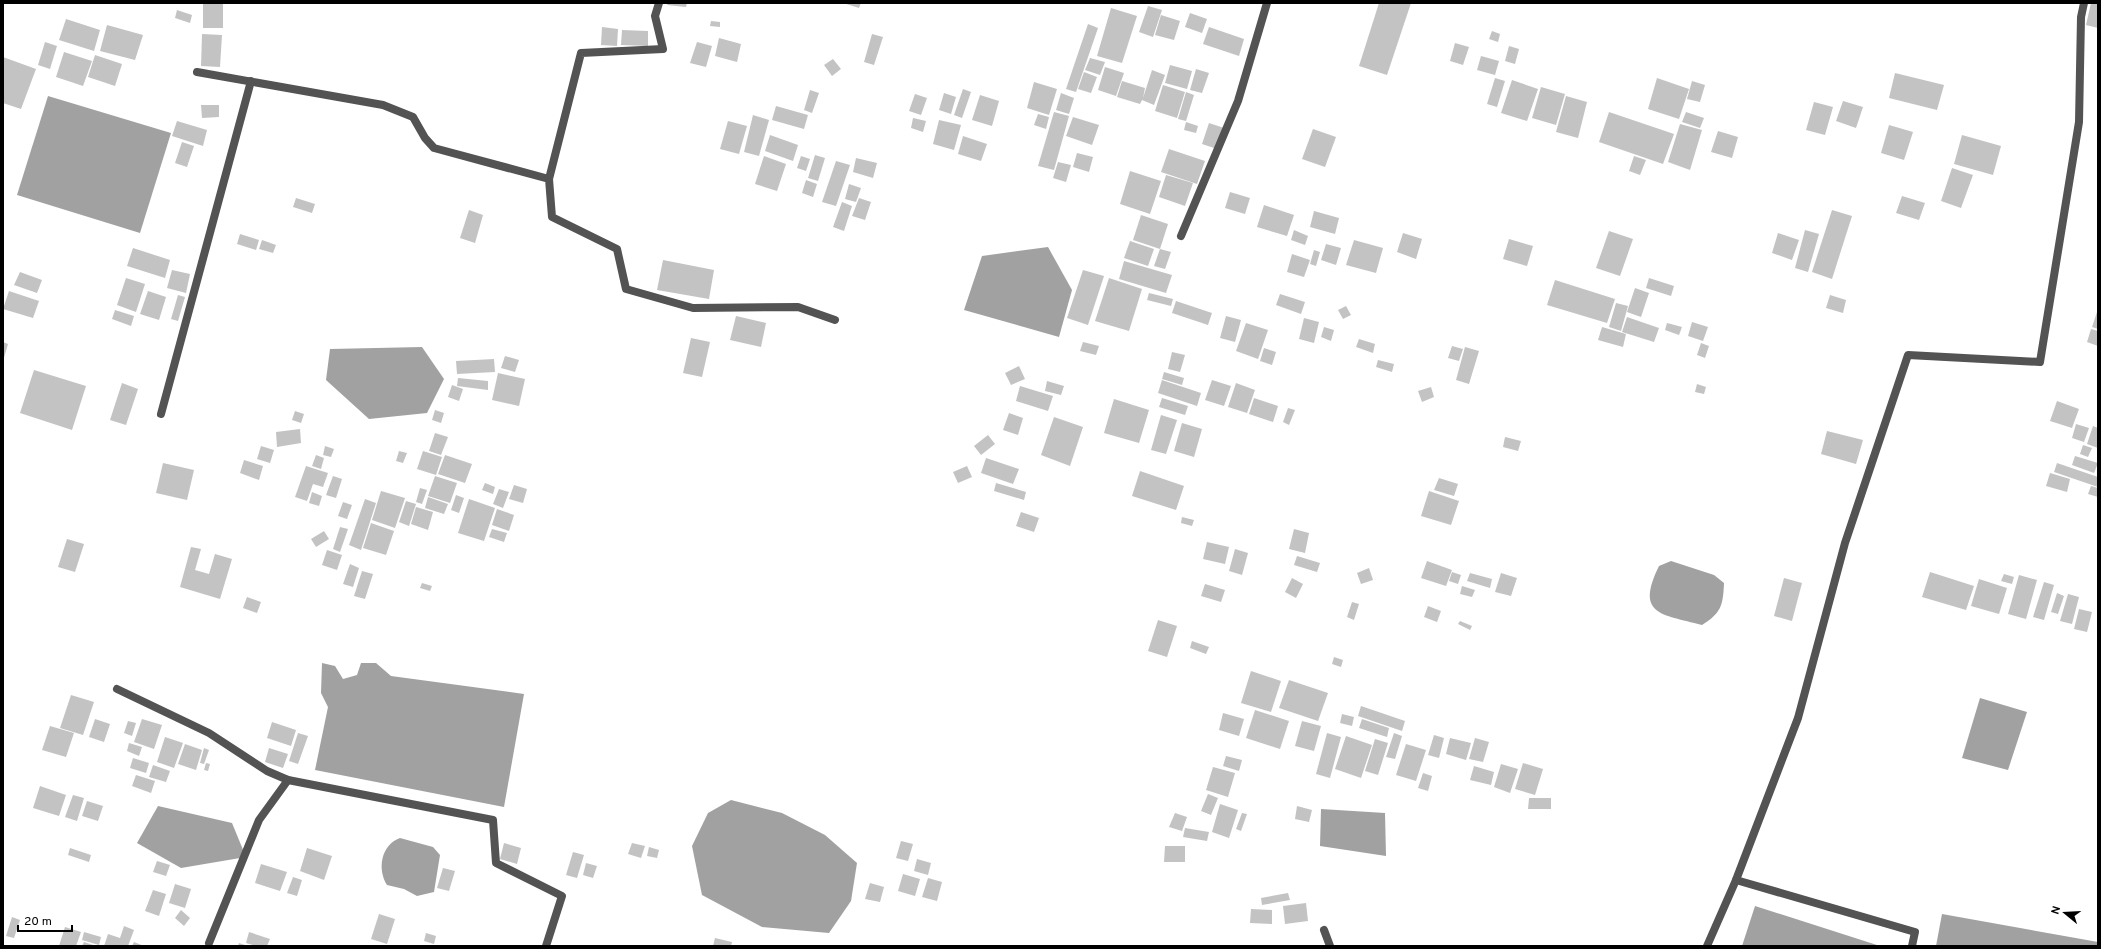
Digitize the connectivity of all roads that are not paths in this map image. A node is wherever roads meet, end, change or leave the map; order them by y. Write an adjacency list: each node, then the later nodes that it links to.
1 (659, 3): 6 (street)
2 (1267, 3): 7 (street)
3 (2084, 3): 12 (street)
4 (197, 72): 5 (street)
5 (251, 81): 6 (street); 9 (street)
6 (549, 179): 8 (street)
7 (1181, 236)
8 (835, 320)
9 (161, 414)
10 (117, 689): 11 (street)
11 (288, 780): 14 (street); 15 (street)
12 (1736, 880): 17 (street); 18 (street)
13 (1324, 930): 16 (street)
14 (208, 943)
15 (546, 946)
16 (1330, 946)
17 (1707, 946)
18 (1912, 946)

